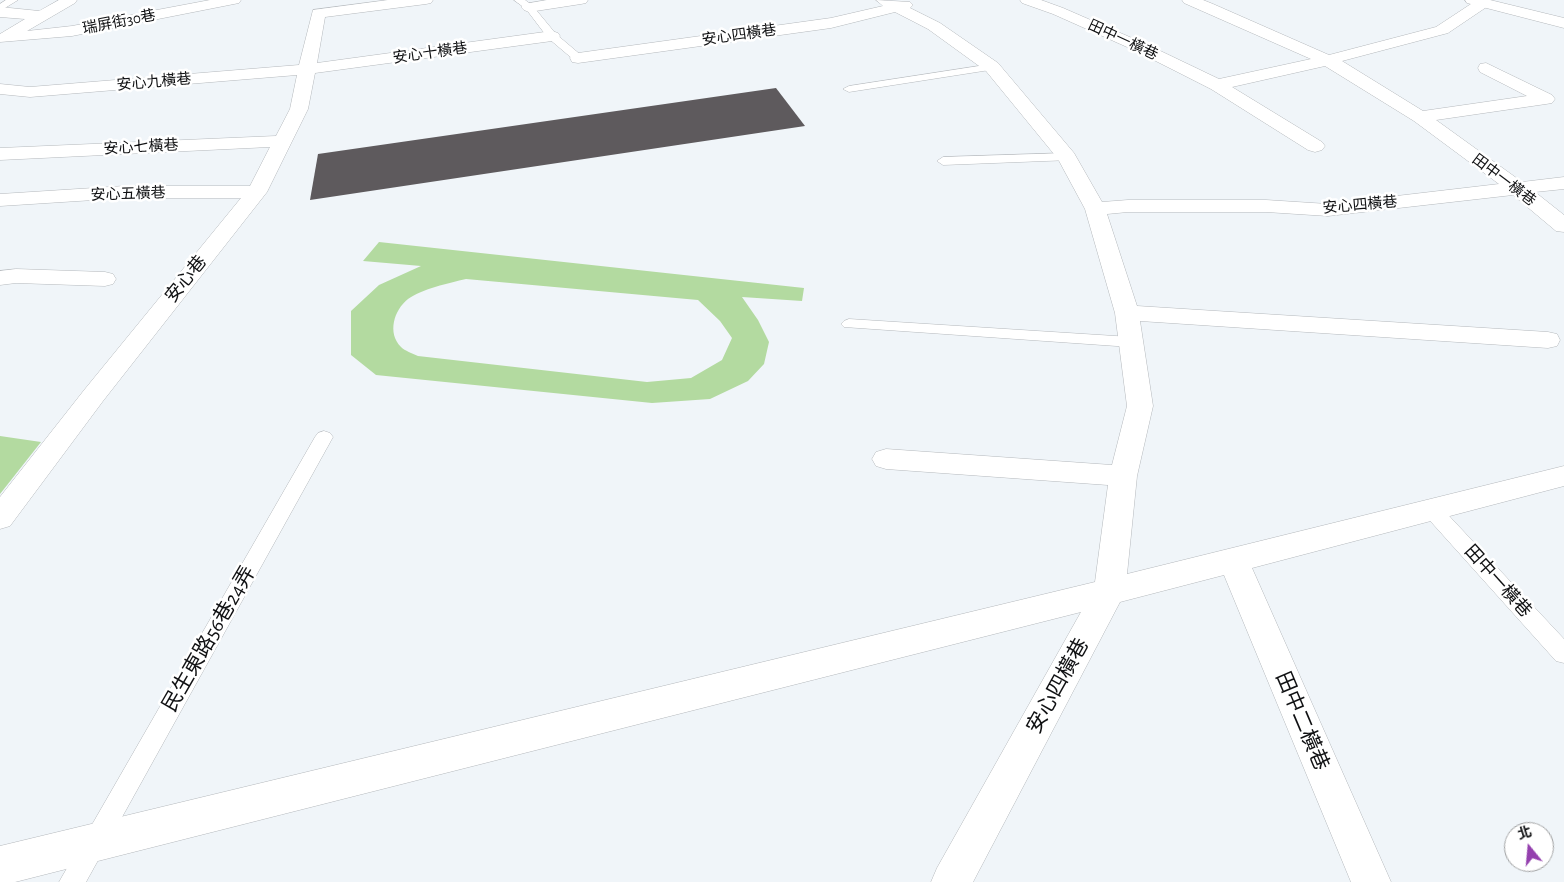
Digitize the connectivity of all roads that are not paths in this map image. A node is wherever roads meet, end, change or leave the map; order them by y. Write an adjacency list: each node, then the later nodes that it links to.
1 (12, 0): 11 (lane)
2 (70, 0): 13 (street)
3 (234, 0): 16 (street, 瑞屏街30巷)
4 (426, 0): 21 (street, 安心巷)
5 (581, 0): 9 (street)
6 (1027, 0): 22 (street, 田中一橫巷)
7 (1189, 0): 18 (street, 田中一橫巷)
8 (1478, 1): 14 (street); 18 (street)
9 (524, 3): 15 (lane)
10 (899, 3): 17 (street, 安心四橫巷); 19 (street, 安心四橫巷)
11 (0, 8)
12 (0, 12): 13 (street)
13 (41, 16): 16 (street)
14 (1564, 23)
15 (552, 36): 17 (lane); 21 (street, 安心十橫巷)
16 (2, 39)
17 (578, 58)
18 (1328, 60): 22 (street); 25 (street, 田中一橫巷)
19 (992, 67): 23 (lane); 29 (street, 安心四橫巷)
20 (1486, 68): 25 (street)
21 (308, 69): 24 (street, 安心九橫巷); 26 (street, 安心巷)
22 (1216, 85): 27 (street, 田中一橫巷)
23 (849, 89)
24 (0, 90)
25 (1420, 117): 32 (street, 田中一橫巷)
26 (283, 141): 28 (street, 安心七橫巷); 33 (street, 安心巷)
27 (1315, 146)
28 (0, 154)
29 (1066, 157): 30 (lane); 35 (street, 安心四橫巷)
30 (943, 161)
31 (1564, 183): 32 (street, 安心四橫巷)
32 (1517, 188): 35 (street, 安心四橫巷); 36 (street, 田中一橫巷)
33 (257, 192): 34 (street, 安心五橫巷); 48 (street, 安心巷)
34 (0, 200)
35 (1095, 209): 39 (street, 安心四橫巷)
36 (1564, 226)
37 (0, 278): 38 (street)
38 (105, 279)
39 (1127, 313): 41 (street); 42 (street, 安心四橫巷)
40 (850, 324): 42 (lane)
41 (1548, 340)
42 (1131, 342): 45 (street, 安心四橫巷)
43 (324, 437): 52 (lane, 民生東路56巷24弄)
44 (886, 459): 45 (street)
45 (1123, 476): 50 (street, 安心四橫巷)
46 (1564, 476): 47 (street)
47 (1431, 509): 49 (street); 51 (lane, 田中一橫巷)
48 (0, 518)
49 (1233, 560): 50 (street); 56 (street, 田中二橫巷)
50 (1109, 592): 52 (street); 55 (street, 安心四橫巷)
51 (1564, 654)
52 (94, 842): 53 (street); 54 (lane, 民生東路56巷24弄)
53 (0, 866)
54 (72, 882)
55 (950, 882)
56 (1372, 882)

